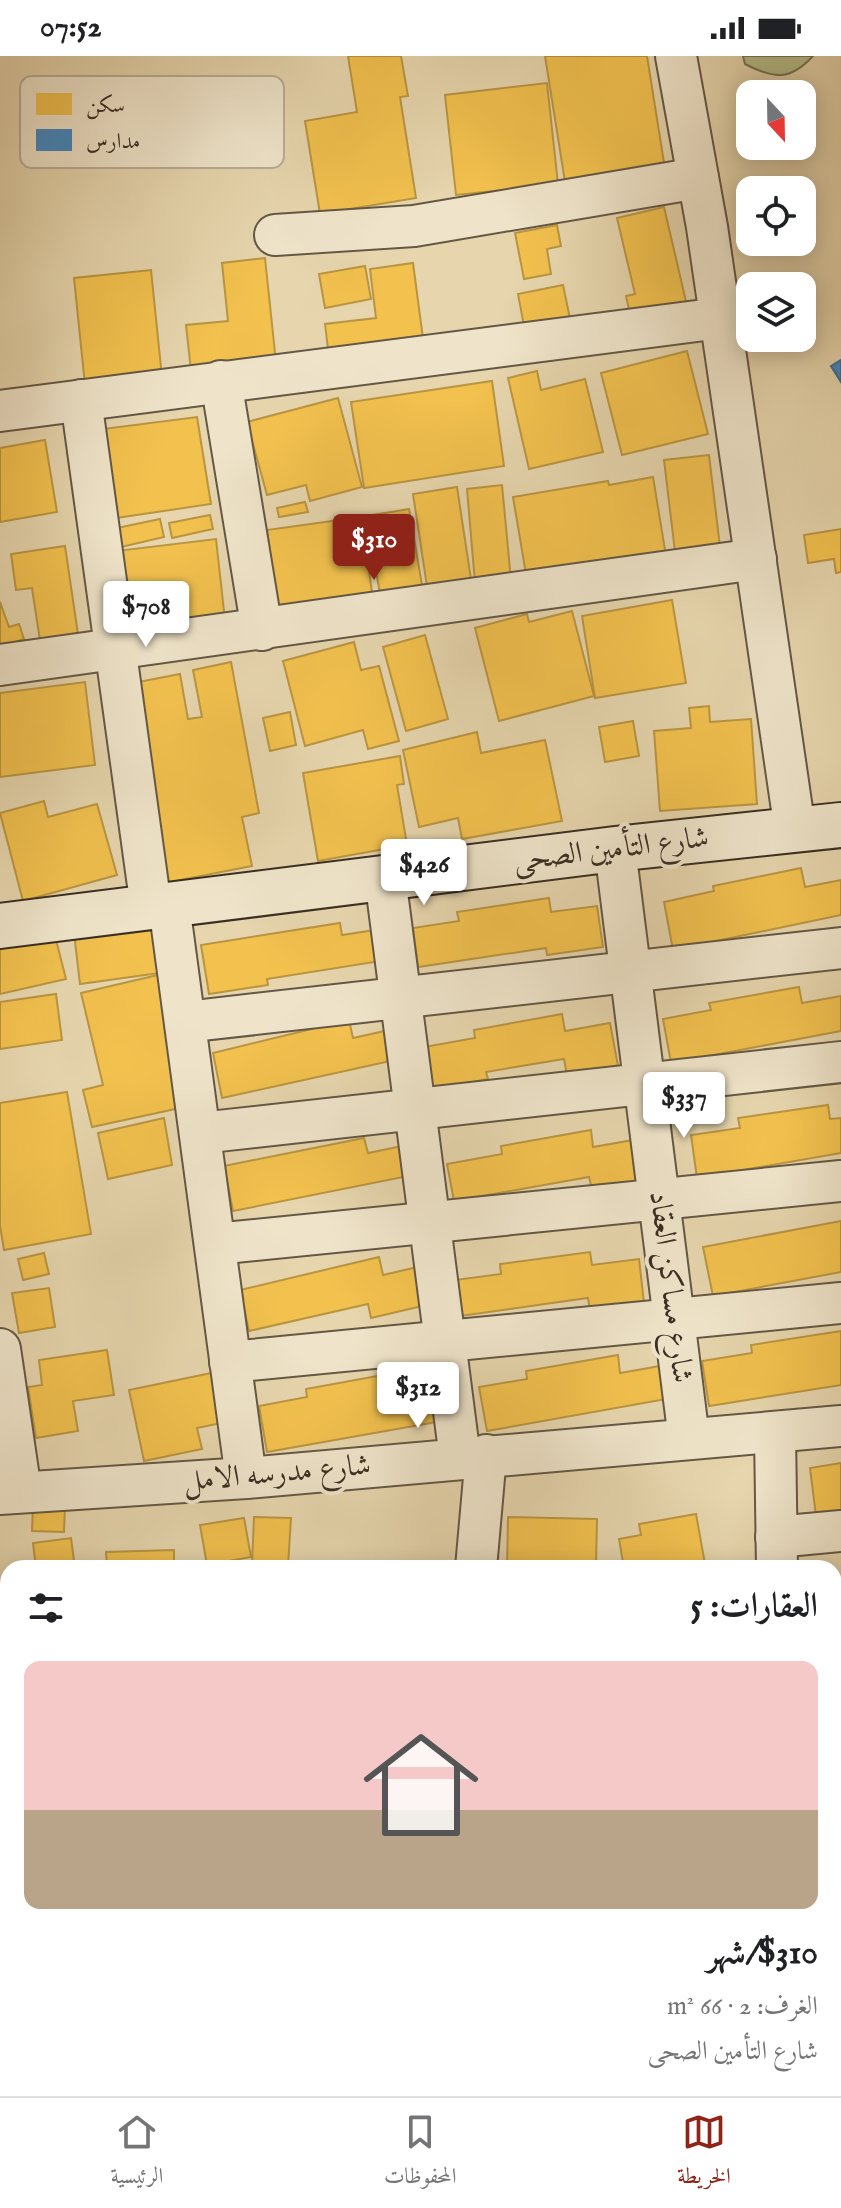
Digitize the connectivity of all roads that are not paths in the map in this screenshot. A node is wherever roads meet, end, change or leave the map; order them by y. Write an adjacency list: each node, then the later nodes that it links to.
1 (676, 56): 2 (street)
2 (698, 178): 3 (street); 4 (street)
3 (275, 235)
4 (720, 318): 5 (street); 8 (street)
5 (221, 381): 6 (street); 9 (street)
6 (81, 400): 7 (street); 10 (street)
7 (0, 411)
8 (756, 559): 9 (street); 13 (street)
9 (262, 630): 10 (street)
10 (114, 650): 11 (street); 16 (street)
11 (0, 665)
12 (841, 825): 13 (street, شارع التأمين الصحى)
13 (795, 830): 14 (street, شارع التأمين الصحى)
14 (615, 849): 15 (street, شارع التأمين الصحى); 19 (street, شارع مساكن العقاد)
15 (385, 877): 16 (street, شارع التأمين الصحى); 20 (street)
16 (160, 906): 17 (street, شارع التأمين الصحى); 21 (street)
17 (0, 926)
18 (841, 948): 19 (street)
19 (630, 972): 20 (street); 23 (street, شارع مساكن العقاد)
20 (401, 998): 21 (street); 24 (street)
21 (185, 1022): 25 (street)
22 (841, 1062): 23 (street)
23 (645, 1084): 24 (street); 27 (street, شارع مساكن العقاد)
24 (415, 1110): 25 (street); 28 (street)
25 (200, 1133): 29 (street)
26 (841, 1181): 27 (street)
27 (659, 1200): 28 (street); 31 (street, شارع مساكن العقاد)
28 (430, 1223): 29 (street); 32 (street)
29 (215, 1244): 34 (street)
30 (841, 1303): 31 (street)
31 (675, 1319): 32 (street); 37 (street, شارع مساكن العقاد)
32 (445, 1341): 34 (street); 38 (street)
33 (0, 1349): 40 (street)
34 (230, 1362): 39 (street)
35 (841, 1426): 36 (street, شارع مدرسه الامل)
36 (775, 1432): 37 (street, شارع مدرسه الامل); 42 (street)
37 (689, 1439): 38 (street, شارع مدرسه الامل)
38 (473, 1457): 39 (street, شارع مدرسه الامل); 43 (street)
39 (246, 1478): 40 (street, شارع مدرسه الامل)
40 (10, 1493)
41 (841, 1531): 42 (street)
42 (777, 1552)
43 (476, 1560)

